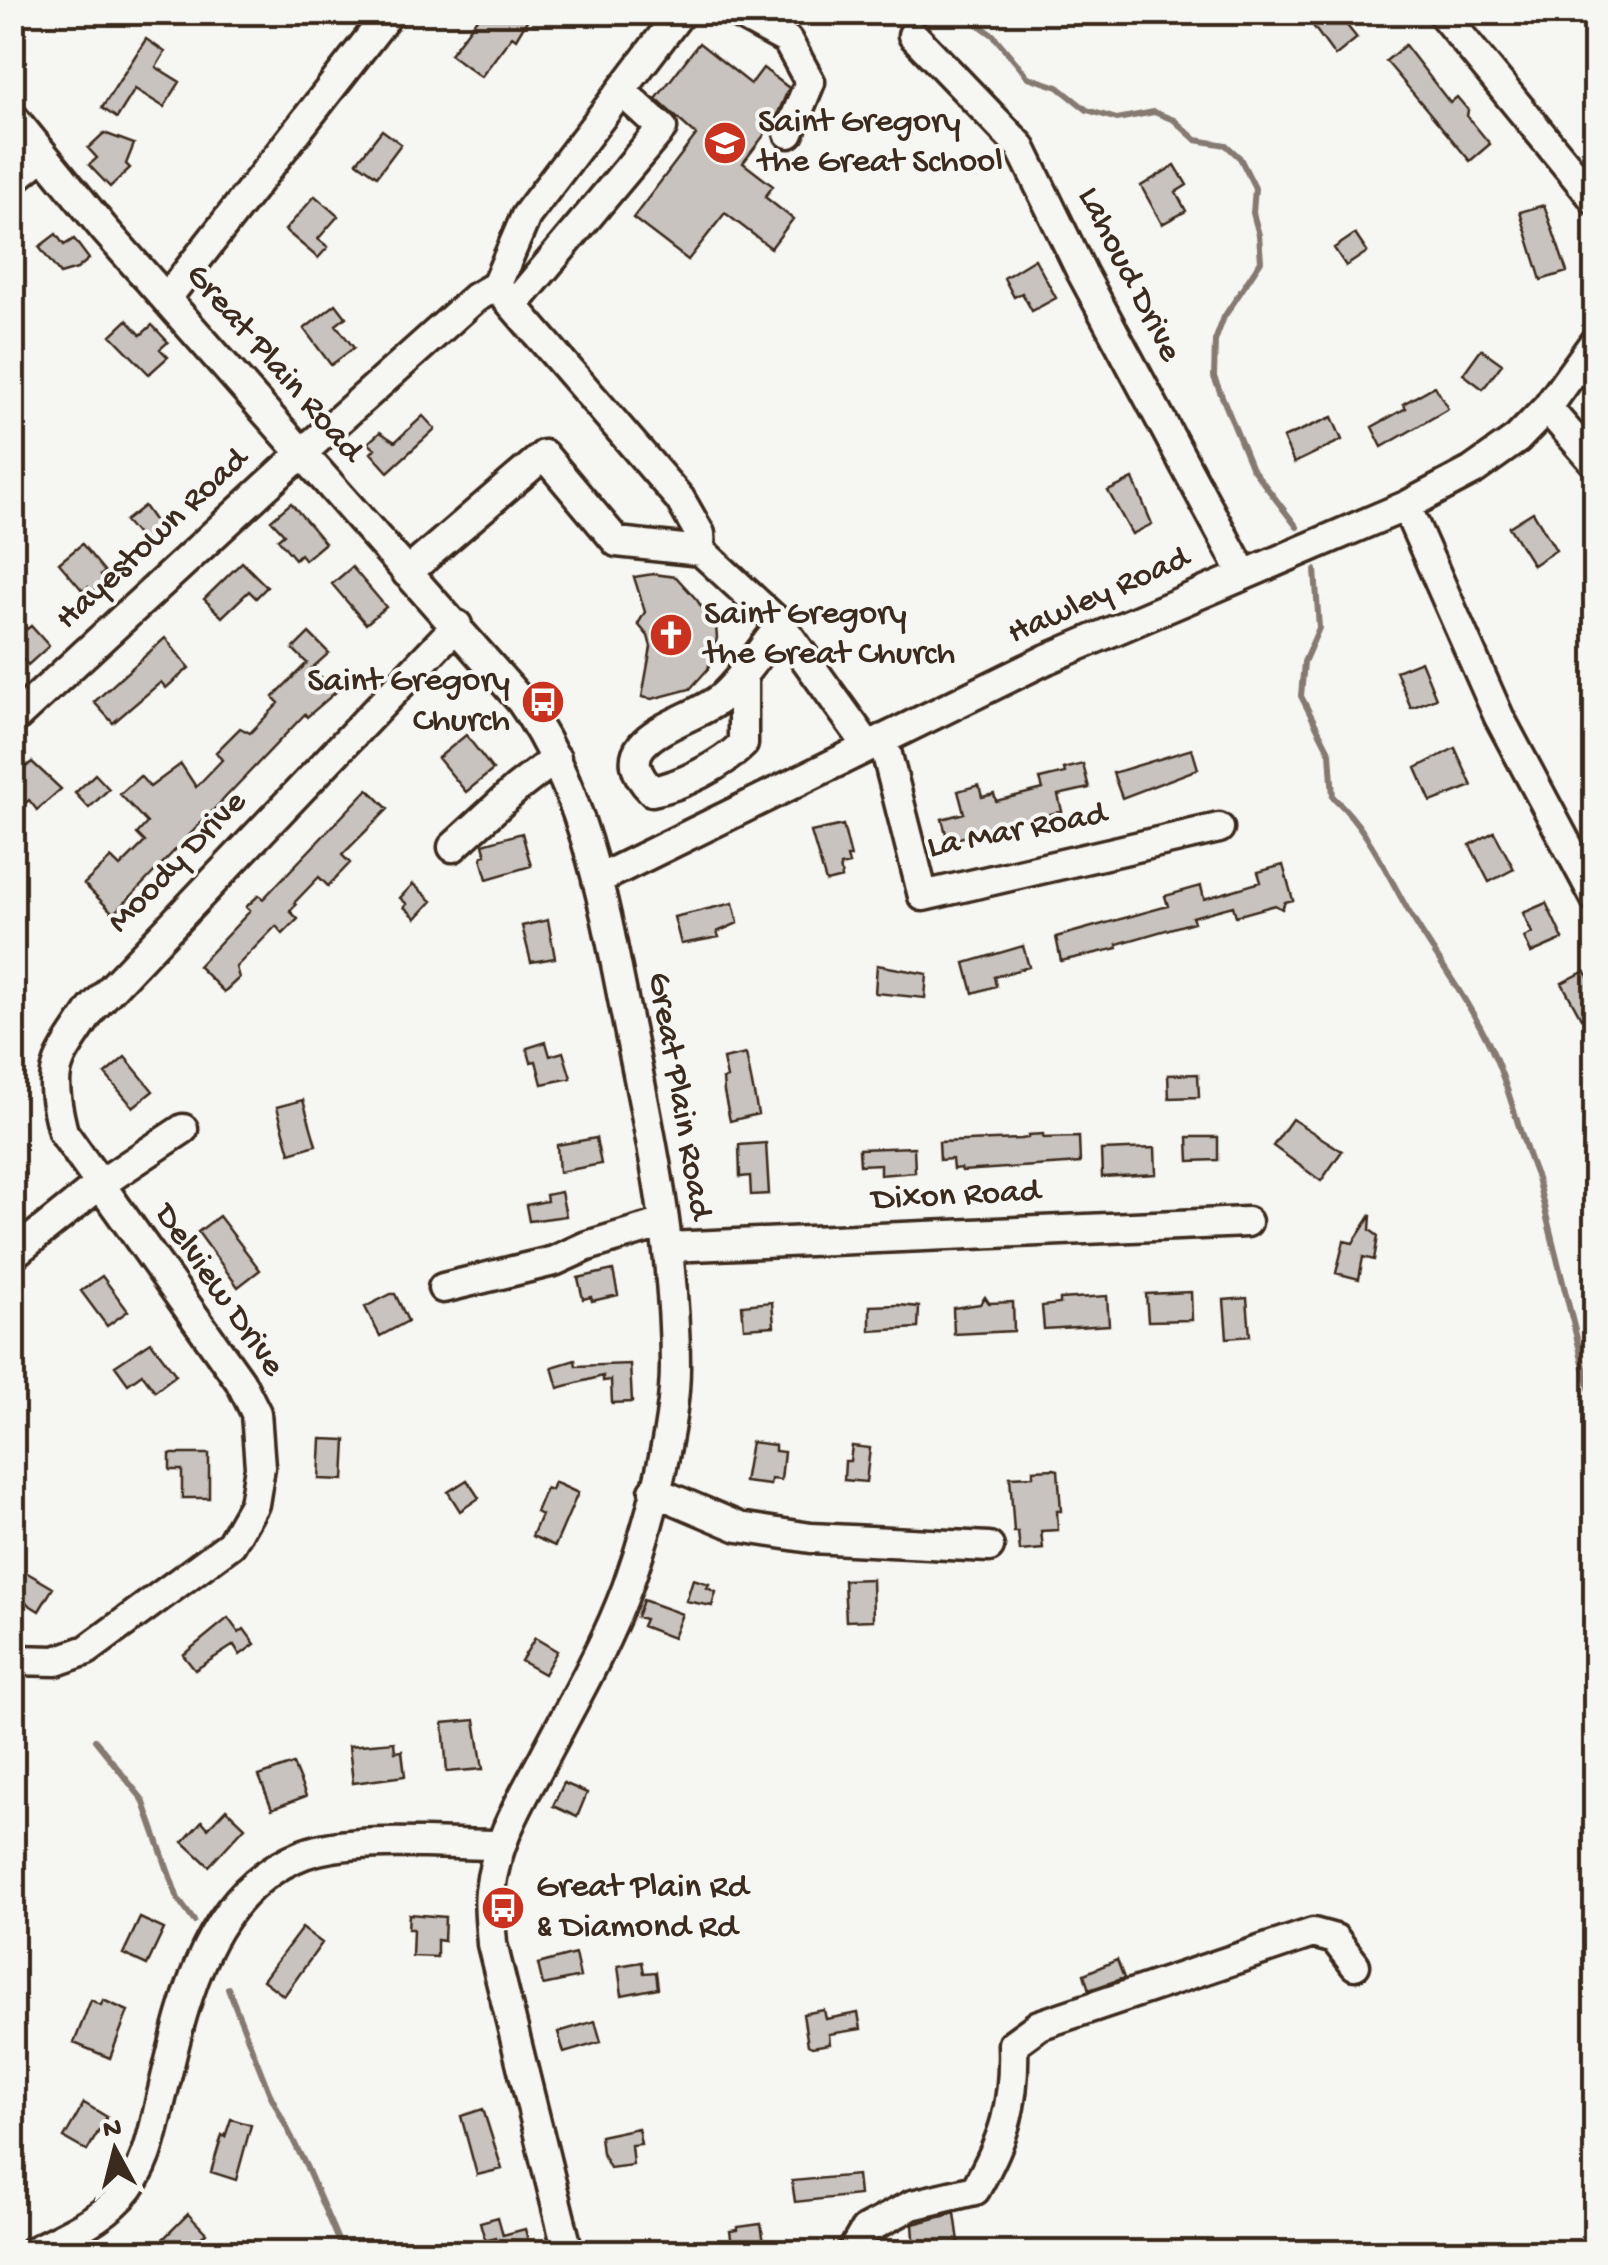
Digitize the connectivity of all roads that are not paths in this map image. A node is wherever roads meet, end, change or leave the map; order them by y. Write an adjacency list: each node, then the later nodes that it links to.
1 (390, 12): 13 (street)
2 (681, 12): 6 (street)
3 (735, 12): 8 (street)
4 (1441, 12): 11 (street)
5 (913, 34): 21 (street, Lahoud Drive)
6 (622, 91): 12 (street); 12 (street, Hayestown Road)
7 (12, 116): 9 (street, Great Plain Road)
8 (789, 134)
9 (42, 156): 10 (street); 13 (street, Great Plain Road)
10 (12, 180)
11 (1596, 201)
12 (505, 296): 16 (street, Hayestown Road); 19 (street)
13 (166, 299): 16 (street, Great Plain Road)
14 (1596, 340): 15 (street, Hawley Road)
15 (1547, 408): 17 (street); 18 (street, Hawley Road)
16 (301, 454): 20 (street, Great Plain Road); 25 (street, Hayestown Road)
17 (1596, 464)
18 (1406, 506): 21 (street, Hawley Road); 31 (street)
19 (701, 551): 20 (street); 23 (street)
20 (407, 573): 22 (street, Great Plain Road)
21 (1244, 575): 26 (street, Hawley Road)
22 (456, 625): 27 (street, Great Plain Road); 33 (street, Moody Drive)
23 (781, 625): 24 (street); 26 (street)
24 (743, 672): 24 (street)
25 (12, 722)
26 (876, 743): 28 (street, La Mar Road); 30 (street, Hawley Road)
27 (556, 758): 29 (street); 30 (street, Great Plain Road)
28 (1219, 828)
29 (453, 847)
30 (596, 880): 35 (street, Great Plain Road)
31 (1596, 899)
32 (183, 1129): 33 (street)
33 (99, 1185): 36 (street); 40 (street, Delview Drive)
34 (1247, 1222): 35 (street, Dixon Road)
35 (666, 1235): 37 (street, Dixon Road); 38 (street, Great Plain Road)
36 (12, 1255)
37 (443, 1288)
38 (654, 1490): 39 (street); 41 (street, Great Plain Road)
39 (989, 1547)
40 (12, 1660)
41 (500, 1845): 43 (street); 44 (street, Great Plain Road)
42 (1355, 1965): 45 (street)
43 (32, 2252)
44 (568, 2252)
45 (852, 2252)

